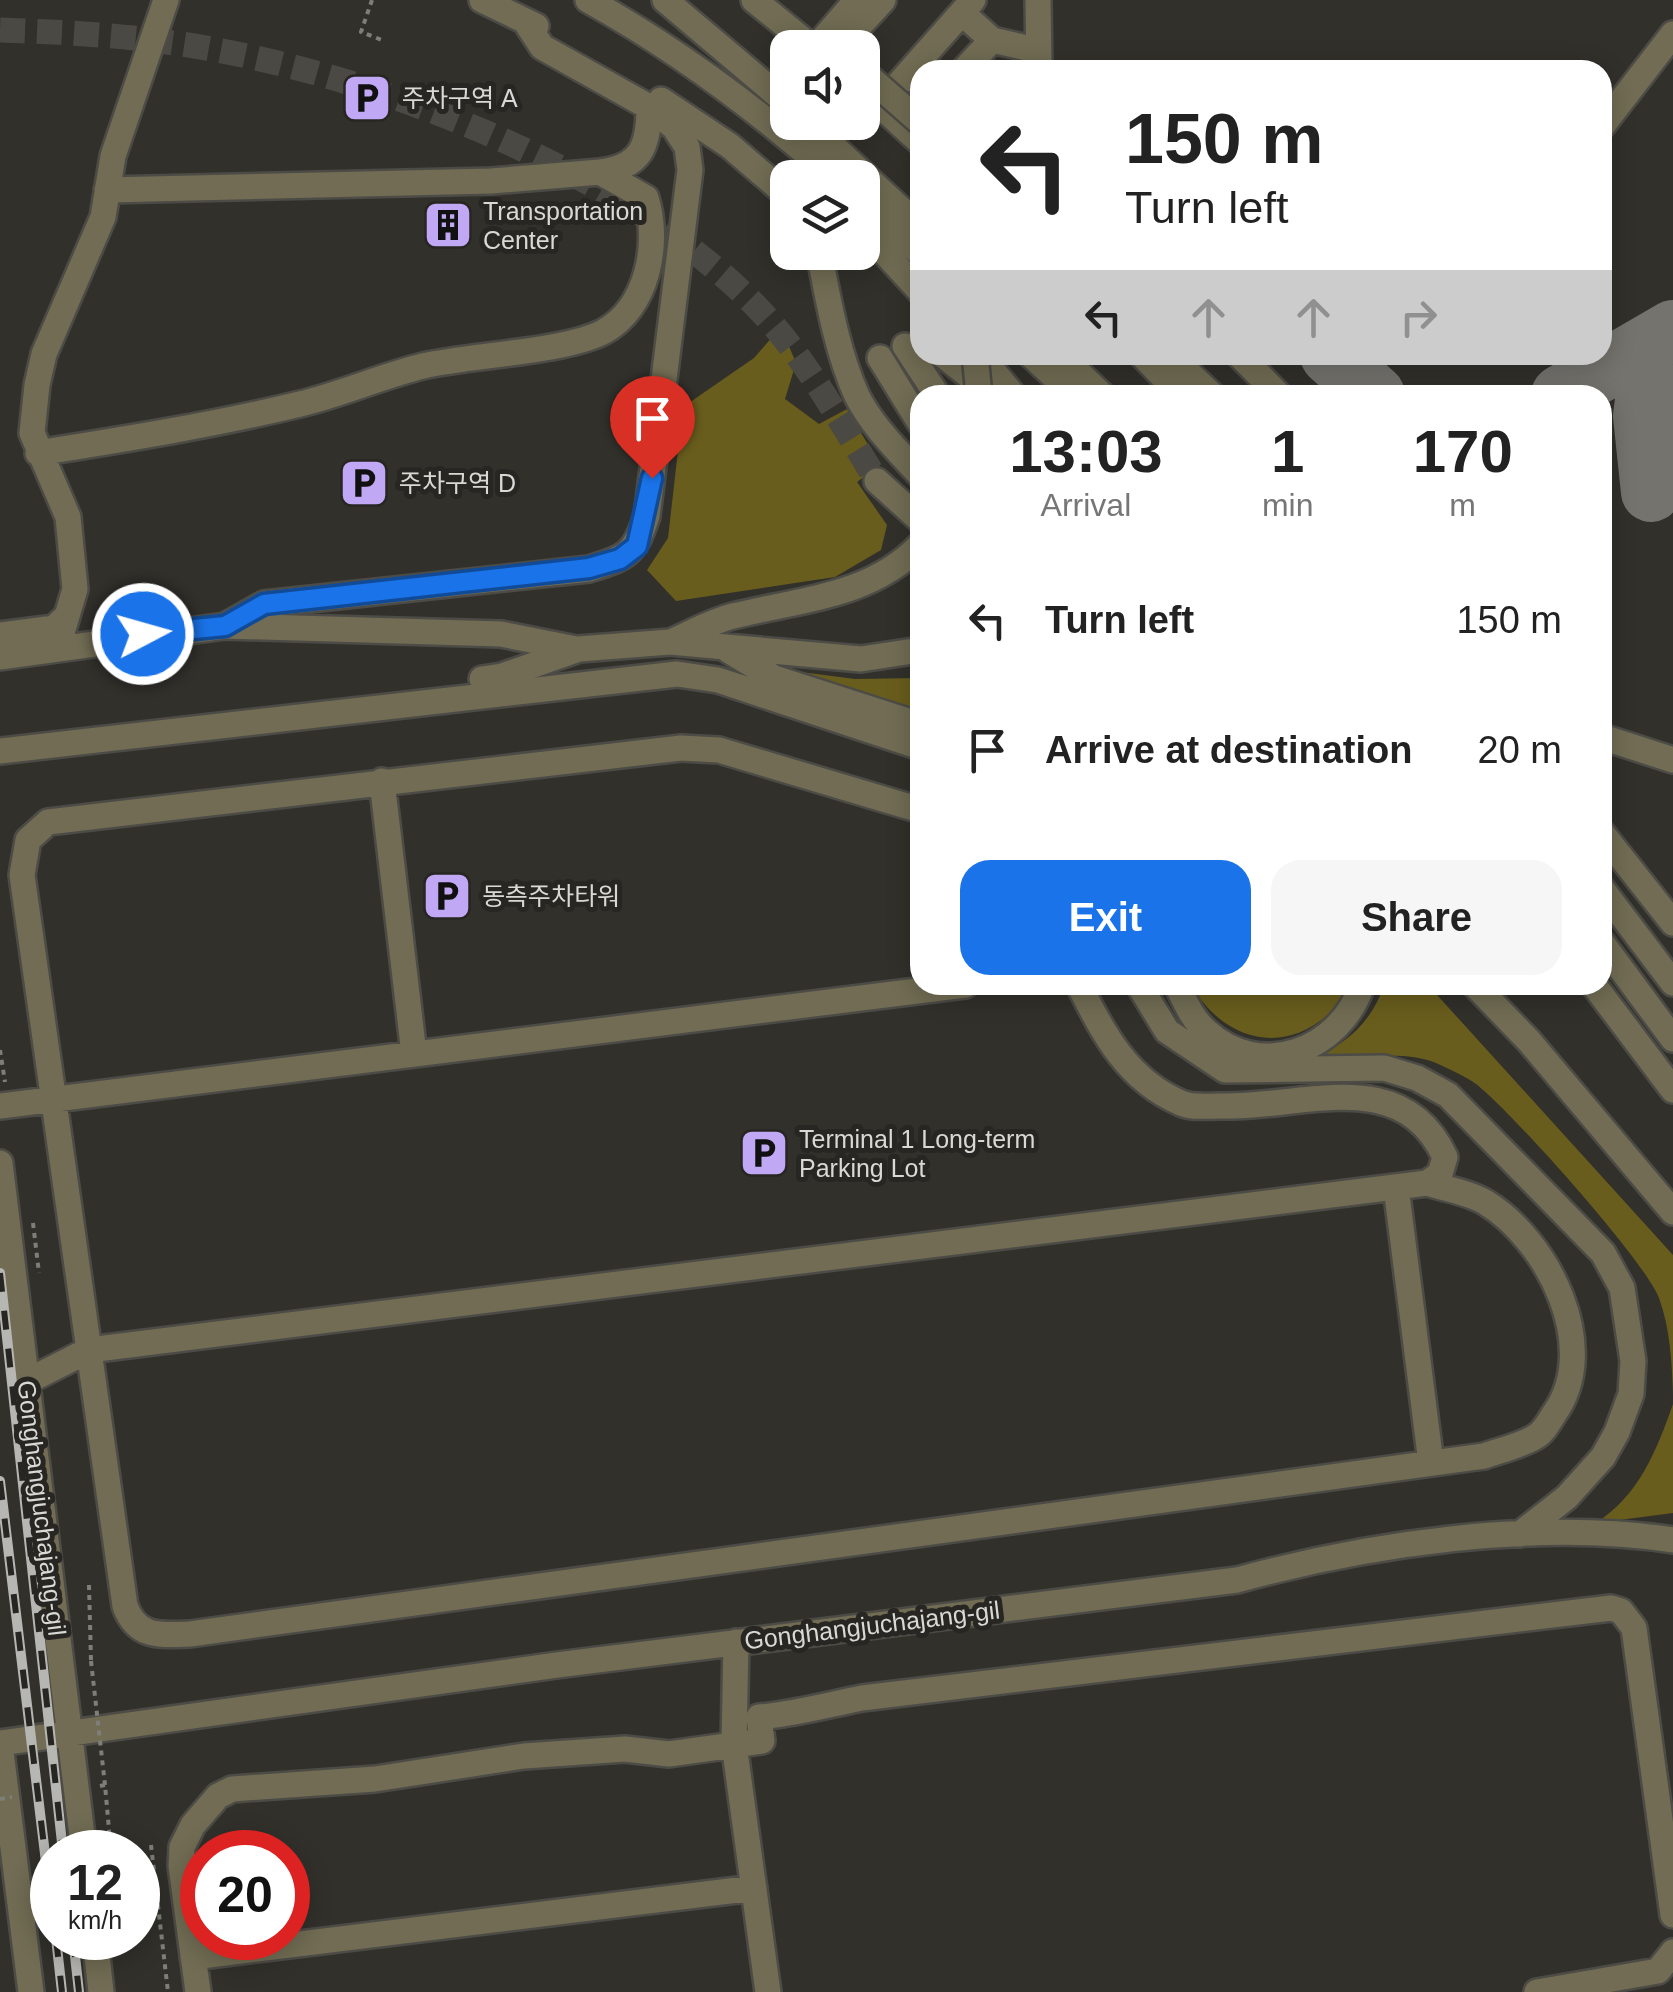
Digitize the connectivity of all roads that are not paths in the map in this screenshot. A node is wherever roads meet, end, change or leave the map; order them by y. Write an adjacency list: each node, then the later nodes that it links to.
1 (166, 0): 36 (street)
2 (482, 0): 10 (street)
3 (588, 0): 26 (street)
4 (665, 0): 22 (street)
5 (857, 0): 12 (street)
6 (883, 0): 13 (street)
7 (1038, 0): 20 (street)
8 (768, 2): 11 (street)
9 (967, 6): 15 (street); 17 (street)
10 (525, 20): 25 (street); 35 (street)
11 (807, 30)
12 (838, 30)
13 (846, 30)
14 (1673, 34): 27 (street)
15 (992, 40): 19 (street); 20 (street)
16 (1673, 54): 28 (street)
17 (910, 60)
18 (910, 60): 21 (street)
19 (973, 60)
20 (1038, 60)
21 (880, 88)
22 (770, 89)
23 (880, 90): 29 (street, bridge)
24 (880, 103): 30 (street)
25 (649, 107): 34 (street); 67 (street)
26 (758, 110): 32 (street); 33 (street)
27 (1612, 115)
28 (1612, 117)
29 (910, 122)
30 (910, 124)
31 (826, 140): 37 (street)
32 (802, 160)
33 (815, 160)
34 (600, 172): 36 (street); 61 (street)
35 (770, 180)
36 (107, 190): 61 (street)
37 (892, 202): 39 (street); 40 (street)
38 (880, 218): 41 (street)
39 (910, 218)
40 (910, 228)
41 (910, 244)
42 (880, 248): 44 (street)
43 (822, 270): 62 (street)
44 (910, 280)
45 (905, 346): 46 (street)
46 (910, 354)
47 (880, 358): 60 (street)
48 (956, 365): 54 (street)
49 (987, 365): 55 (street)
50 (1042, 365): 56 (street)
51 (1070, 365): 57 (street)
52 (1152, 365): 58 (street)
53 (1180, 365): 59 (street)
54 (981, 385)
55 (1004, 385)
56 (1064, 385)
57 (1092, 385)
58 (1171, 385)
59 (1202, 385)
60 (910, 407)
61 (38, 452): 66 (street)
62 (910, 464)
63 (877, 481): 64 (street)
64 (910, 511)
65 (910, 554): 69 (street)
66 (66, 617): 68 (street); 72 (street)
67 (225, 626): 71 (street); 72 (street)
68 (0, 635)
69 (670, 642): 70 (street); 71 (street)
70 (724, 648): 73 (street); 76 (street)
71 (578, 649): 75 (street)
72 (44, 651): 74 (street)
73 (910, 651)
74 (0, 657)
75 (256, 720): 78 (street); 79 (street)
76 (910, 722)
77 (1612, 740): 80 (street)
78 (910, 744)
79 (0, 752)
80 (1673, 760)
81 (382, 782): 82 (street); 98 (street); 100 (street)
82 (910, 807)
83 (1612, 845): 85 (street)
84 (1612, 902): 87 (street)
85 (1673, 923)
86 (1612, 957): 96 (street)
87 (1673, 983)
88 (910, 992): 98 (street)
89 (1084, 995): 103 (street)
90 (1145, 995): 111 (street)
91 (1182, 995): 92 (street)
92 (1358, 995)
93 (1484, 995): 97 (street)
94 (1500, 995): 97 (street)
95 (1602, 995): 99 (street)
96 (1673, 1039)
97 (1528, 1041): 105 (street)
98 (414, 1054): 100 (street)
99 (1673, 1090)
100 (54, 1100): 101 (street); 106 (street)
101 (0, 1106)
102 (0, 1163): 107 (street, Gonghangjuchajang-gil)
103 (1427, 1183): 104 (street); 108 (street)
104 (1396, 1187): 106 (street); 108 (street)
105 (1673, 1212)
106 (89, 1350): 107 (street); 108 (street)
107 (26, 1382): 114 (street, Gonghangjuchajang-gil)
108 (1432, 1464)
109 (1673, 1523): 110 (street)
110 (1616, 1531): 111 (street, Gonghangjuchajang-gil); 112 (street, Gonghangjuchajang-gil)
111 (1520, 1534): 113 (street, Gonghangjuchajang-gil)
112 (1673, 1540)
113 (736, 1642): 114 (street, Gonghangjuchajang-gil); 116 (street)
114 (70, 1734): 115 (street, Gonghangjuchajang-gil); 118 (street, Gonghangjuchajang-gil)
115 (0, 1744): 126 (street, Gonghangjuchajang-gil)
116 (734, 1744): 117 (street); 119 (street); 120 (street)
117 (1666, 1820): 121 (street)
118 (81, 1830)
119 (192, 1830)
120 (754, 1888): 122 (street); 129 (street)
121 (1673, 1915)
122 (310, 1943)
123 (1673, 1952): 130 (street)
124 (98, 1960): 127 (street)
125 (193, 1960): 128 (street)
126 (31, 1992)
127 (102, 1992)
128 (198, 1992)
129 (768, 1992)
130 (1537, 1992)

